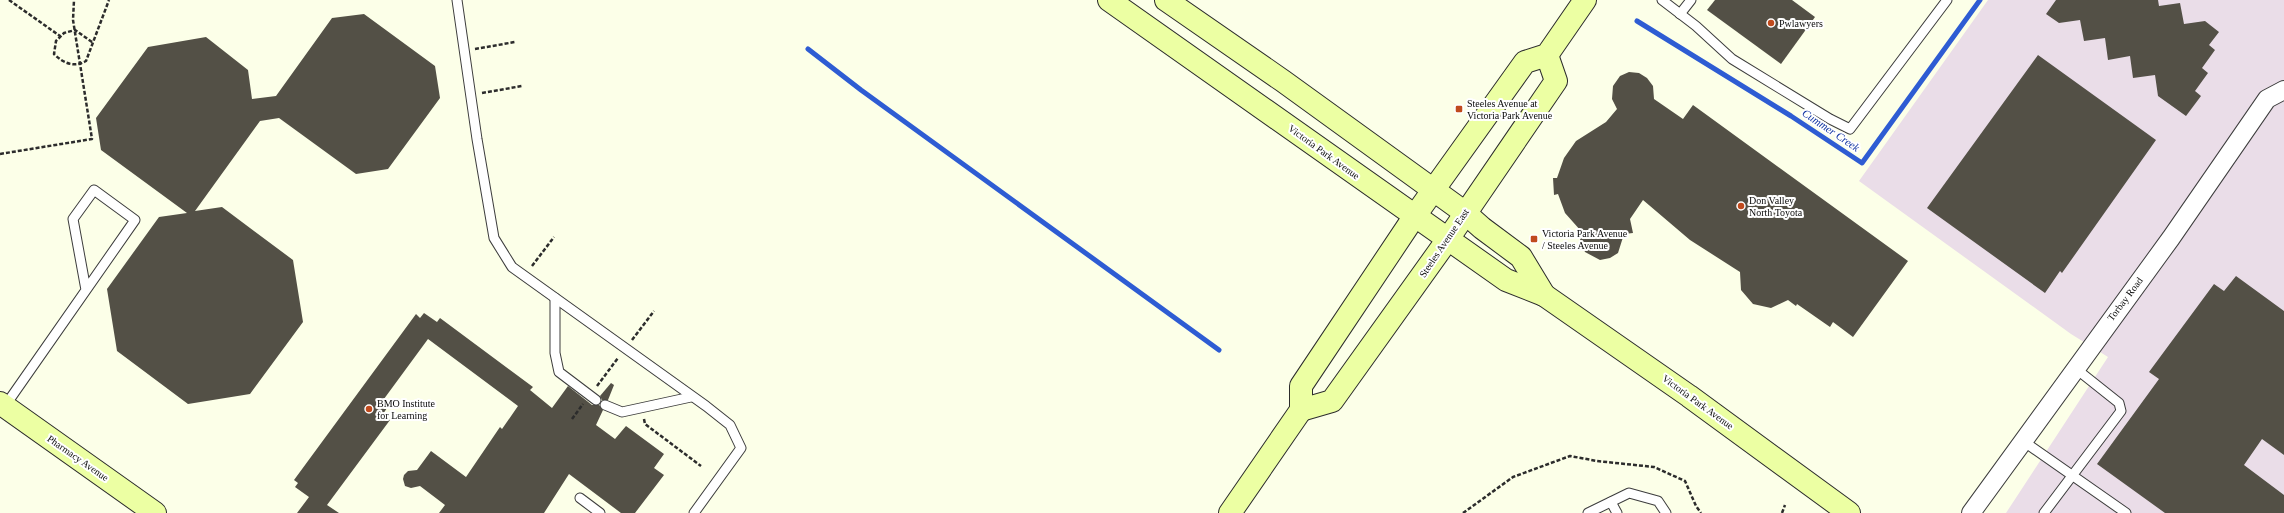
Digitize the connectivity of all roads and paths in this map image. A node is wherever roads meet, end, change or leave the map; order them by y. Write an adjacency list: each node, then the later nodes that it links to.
1 (9, 0): 13 (path)
2 (74, 0): 12 (path)
3 (109, 0): 14 (path)
4 (457, 0): 31 (lane)
5 (1109, 0): 25 (main road, Victoria Park Avenue)
6 (1166, 0): 23 (main road, Victoria Park Avenue)
7 (1585, 0): 17 (main road)
8 (1662, 0): 11 (lane)
9 (1691, 0): 11 (lane)
10 (1947, 0): 11 (lane)
11 (1680, 14)
12 (75, 30): 13 (path); 14 (path); 18 (path)
13 (60, 36): 18 (path)
14 (92, 42): 18 (path)
15 (516, 42): 16 (path)
16 (473, 49)
17 (1547, 55): 23 (main road); 24 (main road, Steeles Avenue East)
18 (80, 64): 22 (path)
19 (522, 86): 21 (path)
20 (2284, 90): 32 (street, Torbay Road)
21 (479, 93)
22 (0, 154)
23 (1433, 189): 24 (main road, Victoria Park Avenue); 25 (main road)
24 (1464, 212): 27 (main road, Steeles Avenue East); 30 (main road, Victoria Park Avenue)
25 (1414, 217): 27 (main road, Victoria Park Avenue); 37 (main road)
26 (554, 237): 28 (path)
27 (1448, 239): 30 (main road, Victoria Park Avenue); 37 (main road, Steeles Avenue East)
28 (532, 266)
29 (86, 290): 29 (lane); 35 (lane)
30 (1544, 294): 56 (main road, Victoria Park Avenue)
31 (555, 298): 33 (lane); 34 (lane)
32 (2075, 368): 40 (street, Torbay Road); 42 (lane)
33 (691, 397): 36 (lane); 48 (lane)
34 (593, 398): 38 (path)
35 (2, 404): 46 (main road, Pharmacy Avenue)
36 (605, 405)
37 (1301, 410): 49 (main road)
38 (572, 419)
39 (644, 419): 41 (path)
40 (2022, 441): 42 (lane); 57 (street, Torbay Road)
41 (701, 466)
42 (2074, 476): 58 (lane); 59 (lane)
43 (580, 498): 47 (lane)
44 (1611, 502): 51 (lane); 52 (lane); 53 (lane)
45 (1785, 505): 55 (path)
46 (155, 513)
47 (600, 513)
48 (694, 513)
49 (1230, 513)
50 (1463, 513): 54 (path)
51 (1588, 513)
52 (1617, 513)
53 (1666, 513)
54 (1701, 513)
55 (1782, 513)
56 (1849, 513)
57 (1970, 513)
58 (2044, 513)
59 (2126, 513)

